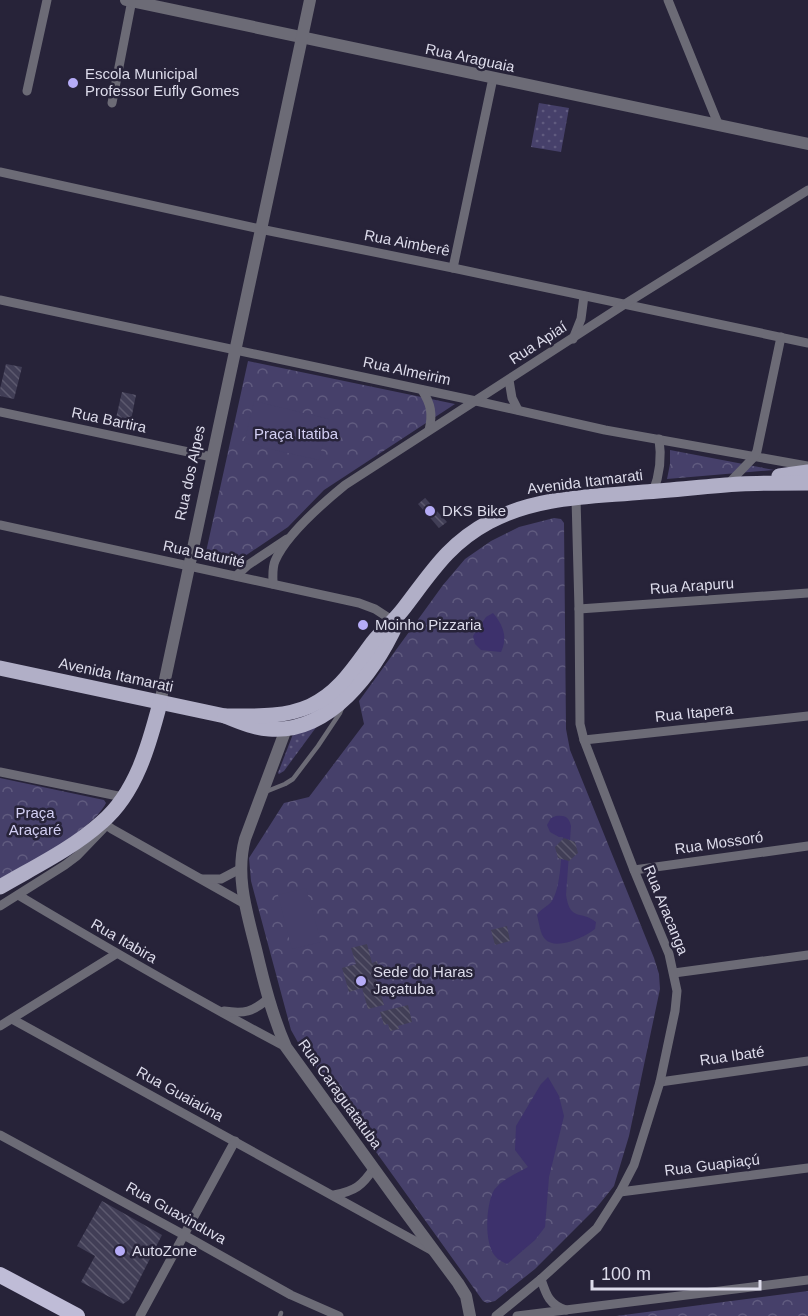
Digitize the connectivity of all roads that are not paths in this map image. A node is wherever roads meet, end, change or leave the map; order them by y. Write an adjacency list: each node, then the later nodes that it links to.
1 (47, 0): 7 (street)
2 (130, 0): 5 (street, Rua Araguaia); 8 (street)
3 (310, 0): 5 (street, Rua dos Alpes)
4 (668, 0): 9 (street)
5 (302, 37): 6 (street, Rua Araguaia); 13 (street, Rua dos Alpes)
6 (493, 78): 9 (street, Rua Araguaia); 14 (street)
7 (27, 92)
8 (111, 103)
9 (719, 126): 10 (street, Rua Araguaia)
10 (808, 144)
11 (0, 172): 13 (street, Rua Aimberê)
12 (808, 190): 17 (street, Rua Apiaí)
13 (260, 229): 14 (street, Rua Aimberê); 21 (street, Rua dos Alpes)
14 (453, 268): 15 (street, Rua Aimberê)
15 (584, 296): 17 (street, Rua Aimberê); 19 (street)
16 (0, 300): 21 (street, Rua Almeirim)
17 (625, 304): 18 (street, Rua Aimberê); 19 (street, Rua Apiaí)
18 (781, 337): 20 (street, Rua Aimberê); 29 (street)
19 (573, 339): 22 (street, Rua Apiaí)
20 (808, 343)
21 (234, 350): 23 (street, Rua Almeirim); 30 (street, Rua dos Alpes)
22 (509, 380): 24 (street, Rua Apiaí); 25 (street)
23 (422, 390): 24 (street, Rua Almeirim); 27 (street)
24 (476, 401): 25 (street, Rua Almeirim); 27 (street, Rua Apiaí)
25 (518, 410): 28 (street, Rua Almeirim)
26 (0, 412): 30 (street, Rua Bartira)
27 (429, 430): 38 (street, Rua Apiaí)
28 (659, 439): 29 (street, Rua Almeirim); 35 (street)
29 (754, 457): 31 (street, Rua Almeirim); 34 (street)
30 (212, 458): 39 (street, Rua dos Alpes)
31 (808, 466)
32 (808, 472): 34 (main road, Avenida Itamarati)
33 (808, 483): 34 (main road, Avenida Itamarati)
34 (734, 484): 35 (main road, Avenida Itamarati)
35 (652, 492): 36 (main road, Avenida Itamarati)
36 (576, 498): 43 (street, Rua Aracanga); 44 (main road, Avenida Itamarati)
37 (0, 525): 39 (street, Rua Baturité)
38 (294, 534): 40 (street, Rua Apiaí); 41 (street, Rua Apiaí)
39 (189, 566): 40 (street, Rua Baturité); 48 (street, Rua dos Alpes)
40 (236, 576): 41 (street, Rua Baturité)
41 (273, 584): 44 (street, Rua Baturité)
42 (808, 593): 43 (street, Rua Arapuru)
43 (579, 609): 52 (street, Rua Aracanga)
44 (398, 618): 46 (main road, Avenida Itamarati); 47 (main road, Avenida Itamarati)
45 (0, 668): 48 (main road, Avenida Itamarati)
46 (324, 699): 49 (main road, Avenida Itamarati); 51 (main road)
47 (345, 699): 51 (main road, Avenida Itamarati); 54 (lane)
48 (160, 703): 49 (main road, Avenida Itamarati); 55 (main road, Rua dos Alpes)
49 (225, 716): 51 (main road, Avenida Itamarati)
50 (808, 716): 52 (street, Rua Itapera)
51 (286, 729): 54 (street, Rua Caraguatatuba)
52 (584, 740): 59 (street, Rua Aracanga)
53 (0, 772): 55 (street)
54 (262, 792): 58 (street, Rua Caraguatatuba)
55 (123, 797): 56 (main road, Rua dos Alpes)
56 (105, 824): 60 (street); 61 (main road, Rua dos Alpes); 62 (street, Rua dos Alpes)
57 (808, 846): 59 (street, Rua Mossoró)
58 (240, 869): 60 (street); 63 (street, Rua Caraguatatuba)
59 (634, 870): 67 (street, Rua Aracanga)
60 (200, 879): 63 (street)
61 (0, 887)
62 (18, 895): 64 (street, Rua dos Alpes); 65 (street, Rua Itabira)
63 (245, 904): 68 (street, Rua Caraguatatuba)
64 (0, 906)
65 (116, 954): 69 (street, Rua Itabira); 70 (street)
66 (808, 955): 67 (street)
67 (674, 973): 74 (street, Rua Aracanga)
68 (268, 999): 69 (street, Rua Itabira); 72 (street, Rua Caraguatatuba)
69 (216, 1010): 72 (street, Rua Itabira)
70 (12, 1019): 71 (street); 76 (street, Rua Guaiaúna)
71 (0, 1026)
72 (286, 1047): 77 (street, Rua Caraguatatuba)
73 (808, 1060): 74 (street, Rua Ibaté)
74 (660, 1082): 79 (street, Rua Aracanga)
75 (0, 1135): 81 (street, Rua Guaxinduva)
76 (235, 1141): 80 (street, Rua Guaiaúna); 81 (street)
77 (374, 1168): 80 (street); 82 (street, Rua Caraguatatuba)
78 (808, 1168): 79 (street, Rua Guapiaçú)
79 (620, 1192): 84 (street, Rua Aracanga)
80 (334, 1195): 82 (street, Rua Guaiaúna)
81 (184, 1235): 88 (street); 89 (street, Rua Guaxinduva)
82 (435, 1253): 90 (street, Rua Caraguatatuba)
83 (0, 1275): 87 (highway)
84 (542, 1279): 86 (street); 91 (street, Rua Aracanga)
85 (808, 1280): 86 (street)
86 (567, 1310): 92 (street)
87 (78, 1316)
88 (140, 1316)
89 (339, 1316)
90 (470, 1316)
91 (496, 1316)
92 (517, 1316)

